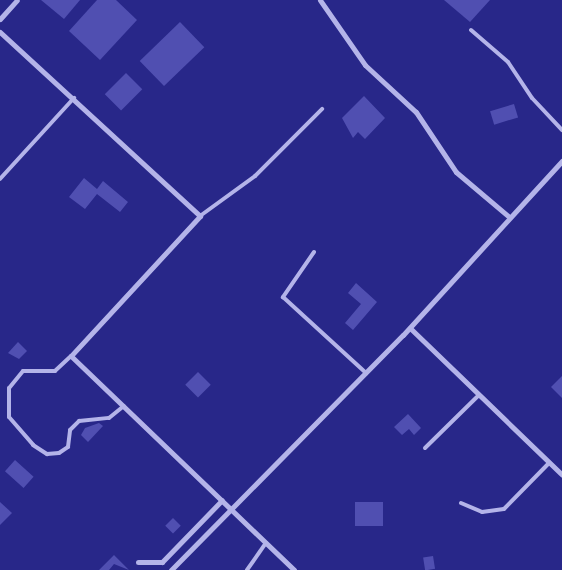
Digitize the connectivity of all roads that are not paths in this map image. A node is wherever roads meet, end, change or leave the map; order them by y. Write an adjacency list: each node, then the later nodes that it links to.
1 (17, 0): 3 (street)
2 (320, 0): 12 (street)
3 (0, 19)
4 (471, 30): 8 (lane)
5 (0, 32): 6 (street)
6 (74, 98): 10 (lane); 11 (street)
7 (322, 109): 11 (lane)
8 (562, 130)
9 (562, 160): 12 (street)
10 (0, 179)
11 (200, 216): 15 (street)
12 (508, 216): 14 (street)
13 (314, 252): 16 (lane)
14 (410, 328): 16 (street); 17 (street)
15 (71, 356): 18 (street); 18 (lane)
16 (366, 373): 24 (street)
17 (479, 395): 19 (lane); 20 (street)
18 (124, 406): 22 (street)
19 (425, 448)
20 (549, 463): 21 (street); 23 (lane)
21 (562, 475)
22 (222, 500): 24 (street); 26 (street)
23 (461, 503)
24 (232, 509): 25 (street); 27 (street)
25 (266, 543): 28 (lane); 29 (street)
26 (138, 562)
27 (171, 570)
28 (247, 570)
29 (294, 570)

